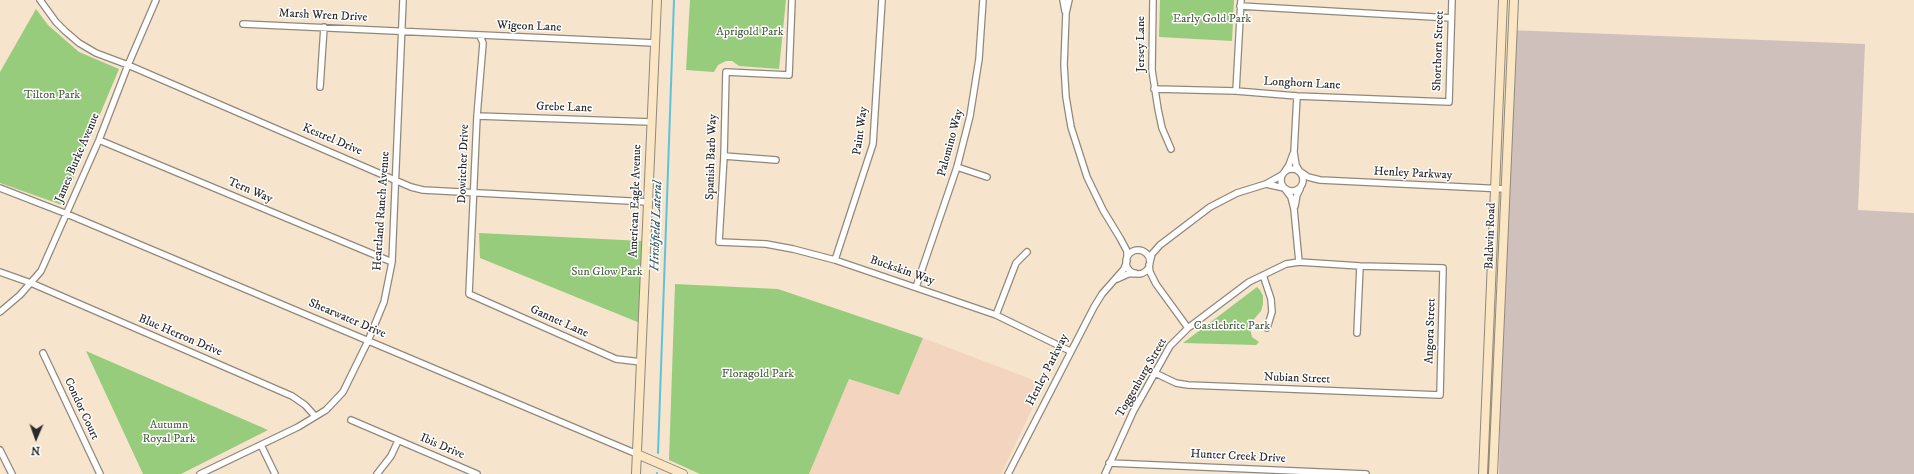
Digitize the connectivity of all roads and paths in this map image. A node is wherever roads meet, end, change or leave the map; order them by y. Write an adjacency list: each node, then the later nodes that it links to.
1 (40, 0): 22 (street, Kestrel Drive)
2 (156, 0): 22 (street, James Burke Avenue)
3 (403, 0): 19 (street, Heartland Ranch Avenue)
4 (657, 0): 21 (main road, American Eagle Avenue)
5 (792, 0): 35 (street, Spanish Barb Way)
6 (882, 0): 58 (street, Paint Way)
7 (983, 0): 37 (street, Palomino Way)
8 (1063, 0): 15 (street)
9 (1069, 0): 15 (street)
10 (1153, 0): 25 (street, Jersey Lane)
11 (1452, 0): 16 (street, Shorthorn Street)
12 (1503, 0): 23 (main road, Baldwin Road)
13 (1514, 0): 31 (main road, Baldwin Road)
14 (1240, 3): 16 (street); 26 (street)
15 (1066, 13): 53 (street)
16 (1451, 18): 28 (street, Shorthorn Street)
17 (243, 24): 18 (street, Marsh Wren Drive)
18 (324, 27): 19 (street, Marsh Wren Drive); 24 (street)
19 (402, 31): 20 (street, Wigeon Lane); 41 (street, Heartland Ranch Avenue)
20 (480, 36): 21 (street, Wigeon Lane); 29 (street, Dowitcher Drive)
21 (655, 43): 30 (main road, American Eagle Avenue)
22 (128, 65): 32 (street, James Burke Avenue); 41 (street, Kestrel Drive)
23 (1500, 70): 31 (main road); 47 (main road, Baldwin Road)
24 (320, 88)
25 (1154, 89): 26 (street, Longhorn Lane); 33 (street, Jersey Lane)
26 (1236, 91): 27 (street, Longhorn Lane)
27 (1297, 96): 28 (street, Longhorn Lane); 34 (street)
28 (1449, 102)
29 (477, 116): 30 (street, Grebe Lane); 49 (street, Dowitcher Drive)
30 (651, 122): 50 (main road, American Eagle Avenue)
31 (1508, 122): 48 (main road, Baldwin Road)
32 (99, 140): 52 (street, James Burke Avenue); 60 (street, Tern Way)
33 (1171, 149)
34 (1294, 152): 38 (street); 39 (street)
35 (724, 156): 36 (street); 54 (street, Spanish Barb Way)
36 (776, 160)
37 (957, 167): 40 (street); 71 (street, Palomino Way)
38 (1300, 172): 39 (street); 42 (street, Henley Parkway); 46 (street)
39 (1283, 173): 43 (street); 45 (street)
40 (987, 177)
41 (396, 179): 49 (street, Kestrel Drive); 60 (street, Heartland Ranch Avenue)
42 (1320, 180): 46 (street, Henley Parkway); 47 (street, Henley Parkway)
43 (1266, 184): 45 (street); 55 (street)
44 (0, 188): 52 (street, Shearwater Drive)
45 (1285, 188): 46 (street); 51 (street)
46 (1300, 189): 51 (street)
47 (1495, 189): 48 (street, Henley Parkway); 102 (main road, Baldwin Road)
48 (1505, 189): 103 (main road, Baldwin Road)
49 (473, 192): 50 (street, Kestrel Drive); 72 (street, Dowitcher Drive)
50 (648, 202): 81 (main road, American Eagle Avenue)
51 (1294, 209): 61 (street)
52 (67, 214): 69 (street, James Burke Avenue); 78 (street, Shearwater Drive)
53 (1120, 238): 56 (street); 59 (street)
54 (719, 242): 58 (street, Buckskin Way)
55 (1160, 245): 56 (street); 62 (street)
56 (1138, 250): 59 (street); 62 (street)
57 (1026, 252): 74 (street)
58 (835, 260): 71 (street, Buckskin Way)
59 (1127, 260): 66 (street); 68 (street, Henley Parkway)
60 (392, 262): 78 (street, Heartland Ranch Avenue)
61 (1299, 262): 63 (street, Toggenburg Street); 67 (street, Toggenburg Street)
62 (1150, 263): 66 (street); 70 (street)
63 (1360, 266): 64 (street, Toggenburg Street); 77 (street)
64 (1444, 268): 83 (street, Angora Street)
65 (0, 272): 69 (street, Blue Herron Drive)
66 (1138, 273): 68 (street, Henley Parkway); 70 (street)
67 (1263, 274): 75 (street, Toggenburg Street); 76 (street)
68 (1115, 280): 79 (street, Henley Parkway)
69 (31, 283): 73 (street, James Burke Avenue); 84 (street, Blue Herron Drive)
70 (1156, 284): 75 (street)
71 (916, 287): 74 (street, Buckskin Way)
72 (469, 294): 81 (street, Gannet Lane)
73 (0, 312)
74 (996, 315): 79 (street, Buckskin Way)
75 (1188, 328): 82 (street, Toggenburg Street)
76 (1267, 328)
77 (1357, 333)
78 (368, 341): 84 (street, Heartland Ranch Avenue); 89 (street, Shearwater Drive)
79 (1070, 351): 99 (street, Henley Parkway)
80 (43, 353): 92 (street, Condor Court)
81 (641, 362): 89 (main road, American Eagle Avenue)
82 (1155, 374): 83 (street, Nubian Street); 90 (street, Toggenburg Street)
83 (1440, 395)
84 (314, 416): 87 (street, Heartland Ranch Avenue)
85 (351, 420): 86 (street, Ibis Drive)
86 (398, 441): 95 (street); 96 (street, Ibis Drive)
87 (261, 445): 93 (street, Heartland Ranch Avenue); 94 (street)
88 (0, 450): 91 (street)
89 (637, 454): 97 (main road, American Eagle Avenue); 98 (main road, Shearwater Drive)
90 (1109, 463): 100 (street, Toggenburg Street); 101 (street, Hunter Creek Drive)
91 (12, 474)
92 (100, 474)
93 (200, 474)
94 (275, 474)
95 (377, 474)
96 (477, 474)
97 (636, 474)
98 (683, 474)
99 (1008, 474)
100 (1106, 474)
101 (1366, 474)
102 (1483, 474)
103 (1493, 474)

